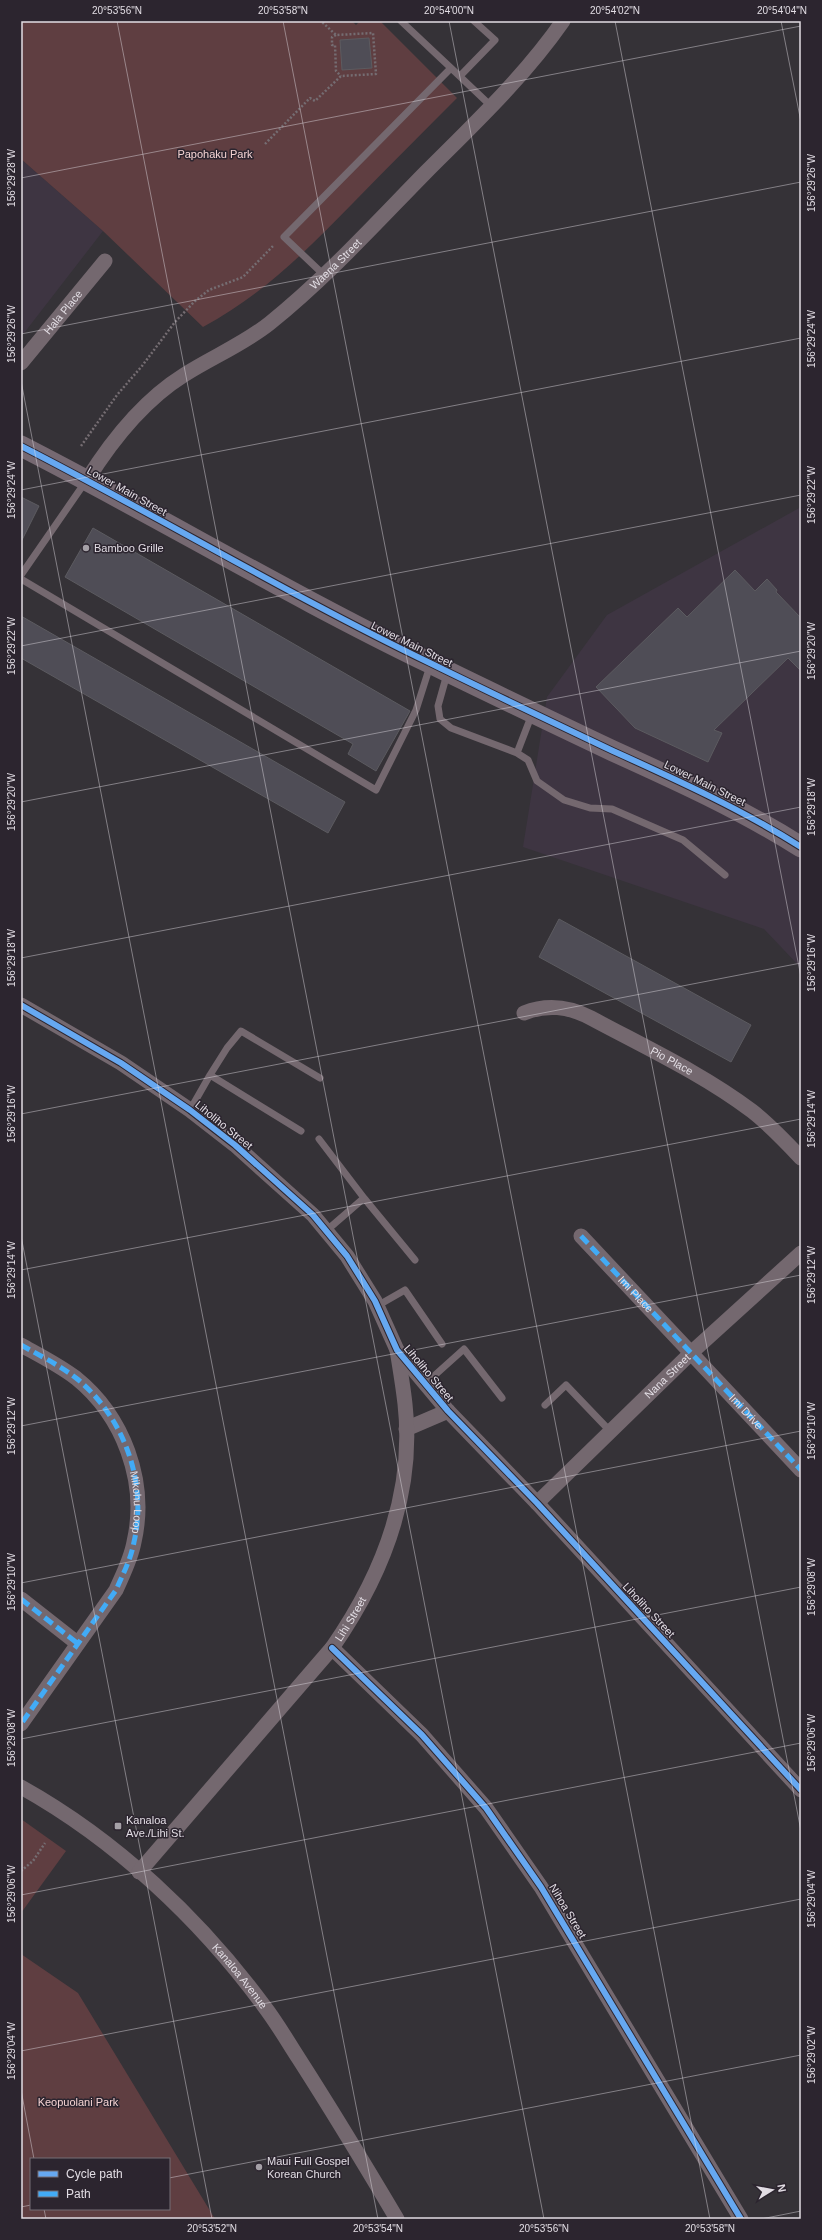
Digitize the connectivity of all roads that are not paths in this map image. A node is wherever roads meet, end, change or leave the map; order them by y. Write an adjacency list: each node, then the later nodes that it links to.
1 (401, 21): 4 (lane)
2 (474, 21): 5 (lane)
3 (563, 21): 6 (street, Waena Street)
4 (451, 68): 5 (lane); 8 (lane)
5 (460, 76): 6 (lane)
6 (491, 106): 8 (street, Waena Street)
7 (105, 261): 9 (street, Hala Place)
8 (324, 275): 11 (street, Waena Street)
9 (21, 363)
10 (21, 446): 11 (street, Lower Main Street)
11 (87, 480): 12 (lane); 14 (street, Lower Main Street)
12 (21, 575)
13 (21, 579): 14 (lane)
14 (439, 668): 15 (street, Lower Main Street); 16 (lane)
15 (532, 713): 16 (lane); 17 (street, Lower Main Street)
16 (517, 754): 18 (lane)
17 (801, 847)
18 (725, 874)
19 (21, 1005): 23 (street, Liholiho Street)
20 (524, 1013): 26 (street, Pio Place)
21 (210, 1075): 22 (lane); 23 (lane); 24 (lane)
22 (320, 1078)
23 (190, 1110): 28 (street, Liholiho Street)
24 (301, 1131)
25 (319, 1139): 27 (lane)
26 (801, 1158)
27 (364, 1198): 28 (lane); 31 (lane)
28 (326, 1231): 32 (street, Liholiho Street)
29 (581, 1236): 36 (street, Imi Place)
30 (801, 1253): 36 (street, Nana Street)
31 (415, 1260)
32 (377, 1306): 33 (lane); 35 (street, Liholiho Street)
33 (442, 1344)
34 (21, 1345): 46 (street, Mikohu Loop)
35 (397, 1350): 37 (street, Liholiho Street); 41 (street, Lihi Street)
36 (692, 1352): 42 (street, Nana Street); 43 (street, Imi Drive)
37 (425, 1384): 38 (lane); 40 (street, Liholiho Street)
38 (502, 1398)
39 (545, 1405): 42 (lane)
40 (448, 1411): 41 (street, Liholiho Street); 44 (street, Liholiho Street)
41 (406, 1429): 47 (street, Lihi Street)
42 (610, 1432): 44 (street, Nana Street)
43 (801, 1470)
44 (537, 1503): 50 (street, Liholiho Street)
45 (21, 1599): 46 (street)
46 (77, 1643): 48 (street, Mikohu Loop)
47 (332, 1648): 51 (street, Lihi Street); 53 (street, Nihoa Street)
48 (21, 1724)
49 (21, 1787): 51 (street, Kanaloa Avenue)
50 (801, 1790)
51 (139, 1872): 52 (street, Kanaloa Avenue)
52 (397, 2219)
53 (741, 2219)

